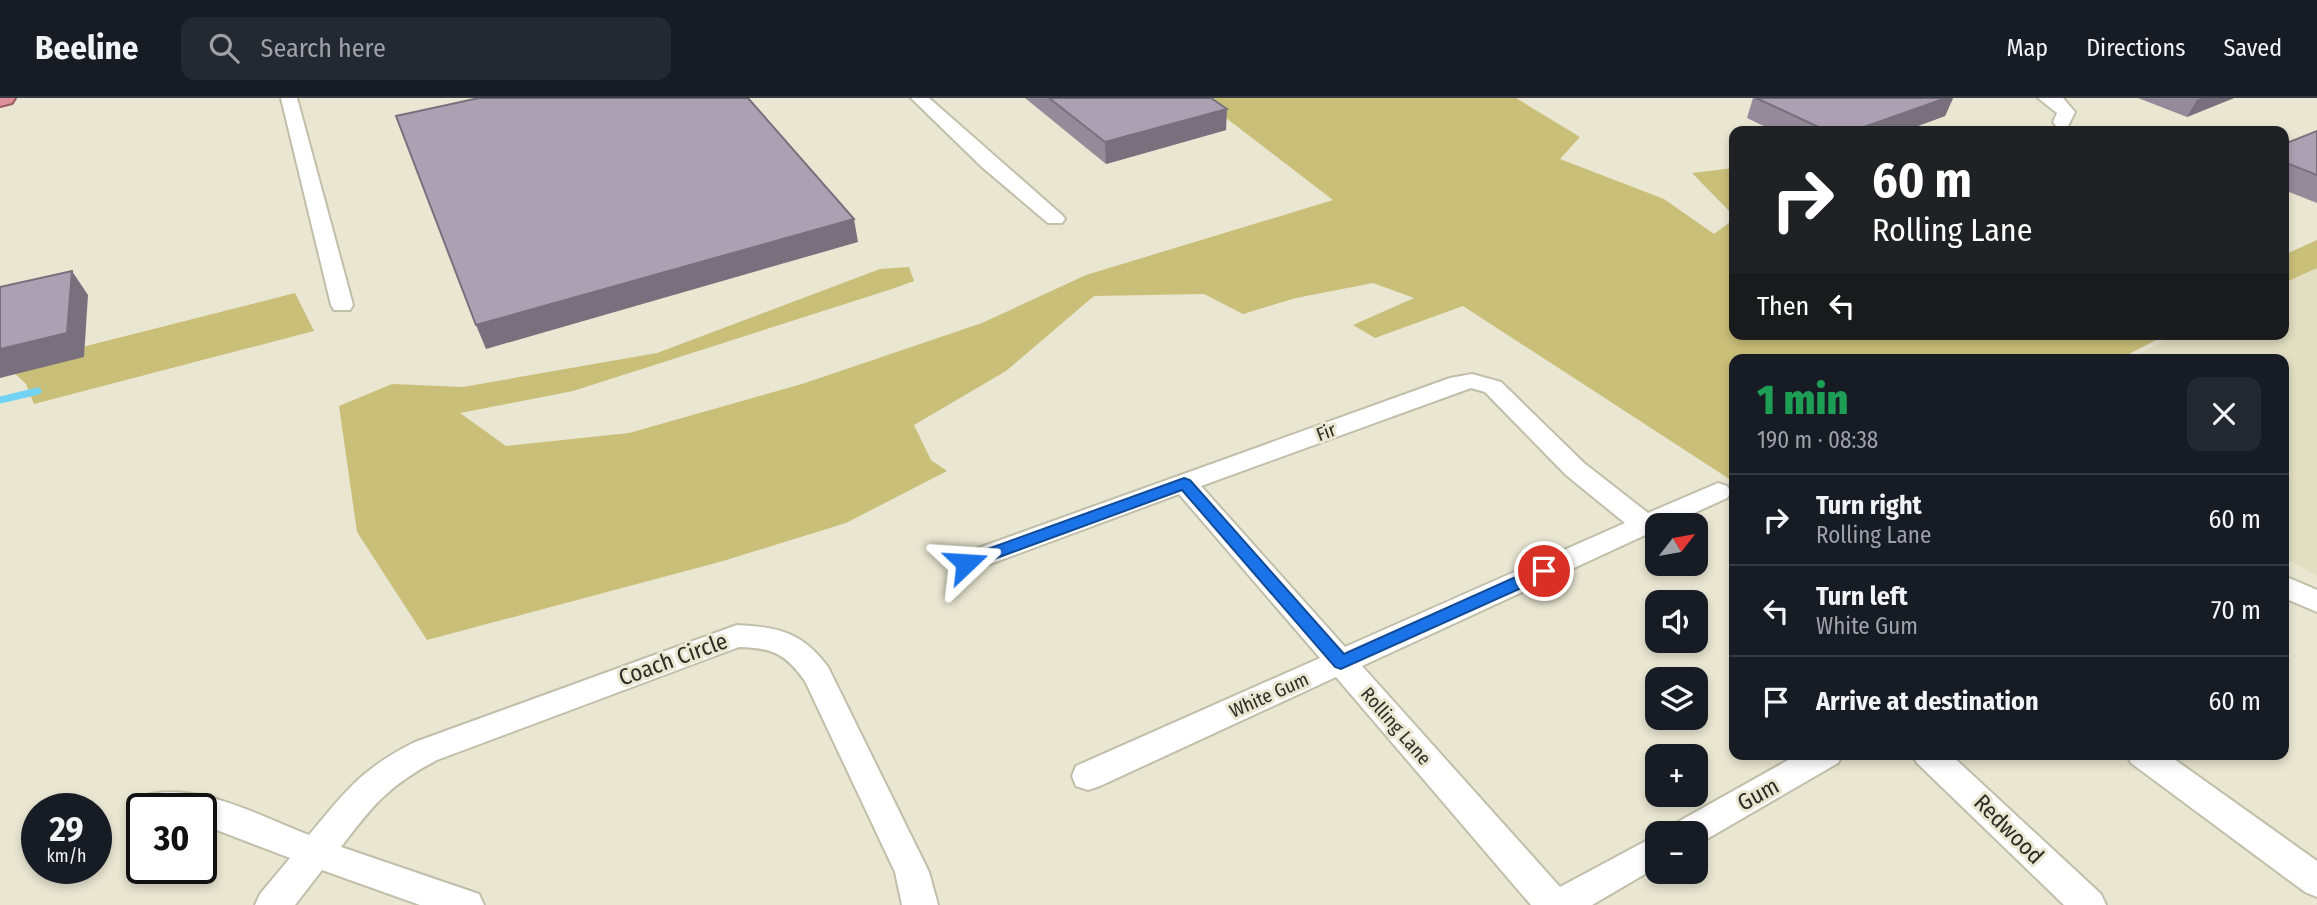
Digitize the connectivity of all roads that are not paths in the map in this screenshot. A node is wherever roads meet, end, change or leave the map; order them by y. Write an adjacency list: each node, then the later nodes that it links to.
1 (289, 98): 6 (street)
2 (919, 98): 5 (street)
3 (2046, 98): 4 (street)
4 (2062, 122)
5 (1055, 219)
6 (342, 305)
7 (1184, 484): 10 (street, Fir); 12 (street, Fir); 15 (street, Rolling Lane)
8 (1718, 492): 9 (street, White Gum)
9 (1672, 513)
10 (1645, 524)
11 (1645, 525): 15 (street, White Gum)
12 (966, 563)
13 (2289, 589): 14 (street)
14 (2317, 603)
15 (1341, 663): 19 (street, White Gum); 28 (street, Rolling Lane)
16 (1816, 760): 21 (street, Gum)
17 (1935, 760): 30 (street, Redwood)
18 (2150, 760): 24 (street)
19 (1088, 776)
20 (217, 815): 22 (street)
21 (1708, 822)
22 (315, 853): 25 (street, Coach Circle); 26 (street); 27 (street, Coach Circle)
23 (1645, 857): 29 (street)
24 (2317, 881)
25 (273, 905)
26 (466, 905)
27 (920, 905)
28 (1553, 905)
29 (1560, 905)
30 (2088, 905)

